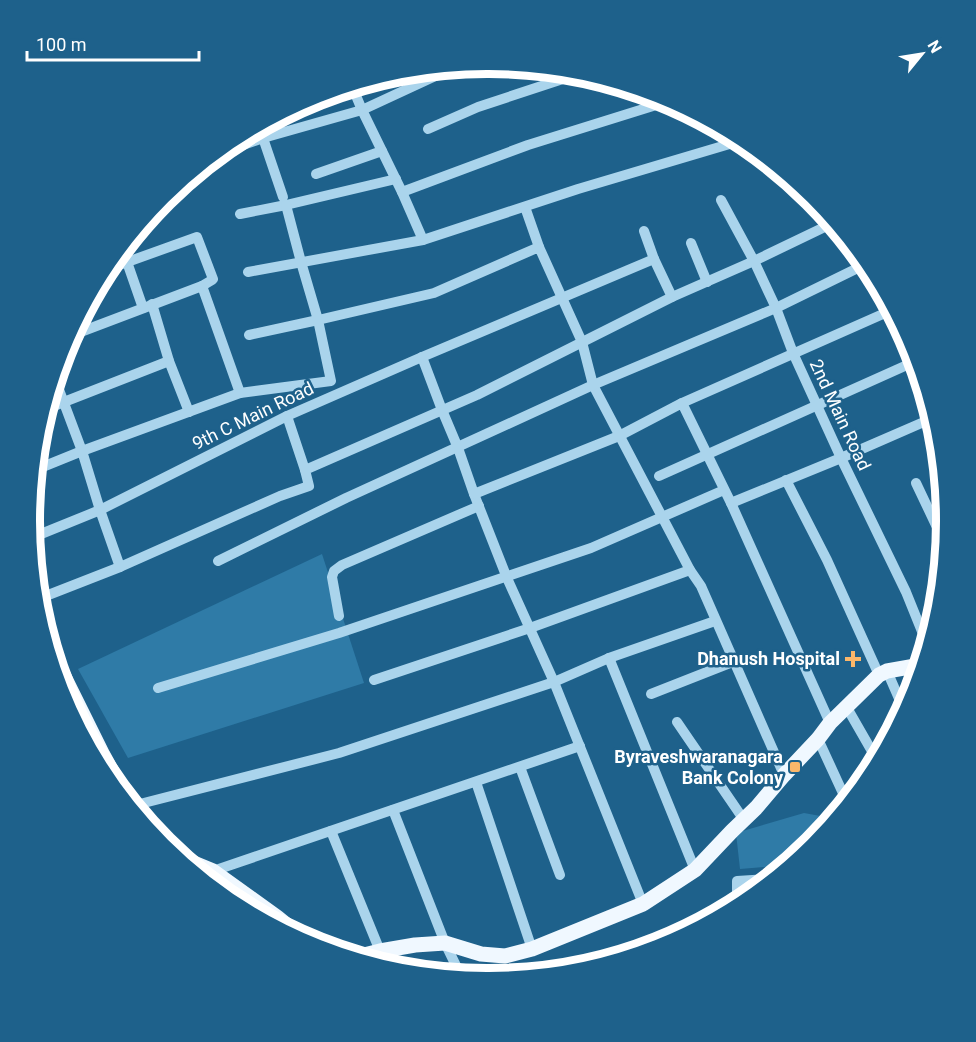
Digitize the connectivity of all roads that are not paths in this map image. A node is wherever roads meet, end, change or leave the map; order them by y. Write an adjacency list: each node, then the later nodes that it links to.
1 (434, 77): 5 (street)
2 (561, 80): 6 (street)
3 (355, 94): 5 (street)
4 (654, 106): 13 (street)
5 (362, 110): 7 (street); 10 (street)
6 (428, 129)
7 (263, 138): 8 (street); 15 (street)
8 (248, 143)
9 (729, 144): 16 (street)
10 (382, 151): 11 (street); 12 (street)
11 (316, 174)
12 (396, 179): 13 (street); 15 (street)
13 (402, 192): 20 (street)
14 (721, 200): 24 (street, 2nd Main Road)
15 (285, 201): 17 (street); 26 (street)
16 (525, 207): 20 (street); 22 (street)
17 (240, 214)
18 (825, 227): 24 (street)
19 (644, 231): 23 (street)
20 (423, 240): 26 (street)
21 (691, 243): 30 (street)
22 (539, 247): 32 (street); 37 (street)
23 (654, 259): 32 (street, 9th C Main Road); 33 (street)
24 (754, 261): 30 (street); 35 (street, 2nd Main Road)
25 (127, 262): 27 (street); 31 (street); 34 (street)
26 (301, 262): 29 (street); 37 (street)
27 (122, 264)
28 (857, 268): 35 (street)
29 (248, 272)
30 (707, 282): 33 (street)
31 (201, 286): 34 (street); 48 (street)
32 (562, 297): 40 (street); 42 (street, 9th C Main Road)
33 (672, 297): 40 (street)
34 (148, 306): 38 (street); 43 (street)
35 (776, 308): 41 (street, 2nd Main Road); 46 (street)
36 (884, 313): 41 (street)
37 (318, 320): 39 (street); 45 (street)
38 (84, 331)
39 (249, 335)
40 (582, 342): 46 (street); 54 (street)
41 (793, 353): 51 (street); 52 (street, 2nd Main Road)
42 (422, 357): 49 (street, 9th C Main Road); 54 (street)
43 (169, 361): 50 (street); 55 (street)
44 (907, 365): 52 (street)
45 (331, 381): 48 (street); 49 (street)
46 (593, 385): 58 (street); 59 (street)
47 (60, 393): 50 (street)
48 (240, 393): 55 (street)
49 (341, 393): 56 (street, 9th C Main Road)
50 (63, 403): 53 (street); 60 (street)
51 (682, 403): 58 (street); 61 (street)
52 (817, 404): 61 (street); 62 (street, 2nd Main Road)
53 (56, 406)
54 (442, 410): 59 (street); 64 (street)
55 (189, 412): 60 (street)
56 (287, 416): 64 (street); 72 (street, 9th C Main Road)
57 (924, 422): 62 (street)
58 (619, 436): 69 (street); 73 (street)
59 (458, 447): 69 (street); 76 (street)
60 (81, 451): 63 (street); 72 (street)
61 (706, 454): 65 (street); 68 (street)
62 (841, 458): 66 (street); 84 (street, 2nd Main Road)
63 (44, 466)
64 (305, 470): 77 (street)
65 (659, 476)
66 (786, 480): 70 (street); 88 (street)
67 (916, 483): 74 (street)
68 (724, 490): 70 (street); 73 (street)
69 (474, 494): 71 (street)
70 (730, 503): 96 (street)
71 (479, 506): 79 (street); 81 (street)
72 (100, 510): 75 (street, 9th C Main Road); 77 (street)
73 (662, 517): 78 (street); 79 (street)
74 (936, 525)
75 (40, 534)
76 (218, 561)
77 (120, 567): 80 (street)
78 (690, 570): 82 (street); 83 (street)
79 (507, 578): 83 (street); 91 (street)
80 (47, 596)
81 (339, 616)
82 (715, 621): 85 (street); 86 (street)
83 (530, 628): 89 (street); 90 (street)
84 (922, 631)
85 (609, 658): 90 (street); 109 (street)
86 (735, 661): 92 (street); 101 (street)
87 (911, 667): 88 (main road)
88 (883, 673): 93 (street); 94 (main road)
89 (374, 680)
90 (554, 682): 98 (street); 104 (street)
91 (158, 688)
92 (651, 694)
93 (898, 699)
94 (846, 706): 96 (main road); 99 (street)
95 (677, 722): 106 (street)
96 (830, 723): 97 (main road)
97 (818, 739): 101 (main road); 103 (street)
98 (580, 746): 100 (street); 115 (street)
99 (872, 751)
100 (520, 767): 102 (street); 111 (street)
101 (784, 776): 106 (main road)
102 (476, 782): 105 (street); 117 (street)
103 (843, 793)
104 (140, 802)
105 (393, 810): 107 (street); 116 (street)
106 (744, 820): 109 (main road)
107 (331, 831): 110 (street); 118 (street)
108 (207, 868): 110 (main road)
109 (695, 870): 115 (main road)
110 (213, 871): 114 (main road)
111 (560, 875)
112 (755, 880): 113 (street)
113 (737, 893)
114 (246, 898)
115 (644, 904): 117 (main road)
116 (445, 943): 117 (main road); 118 (main road); 120 (street)
117 (532, 949)
118 (380, 951): 119 (main road)
119 (372, 953)
120 (457, 968)

